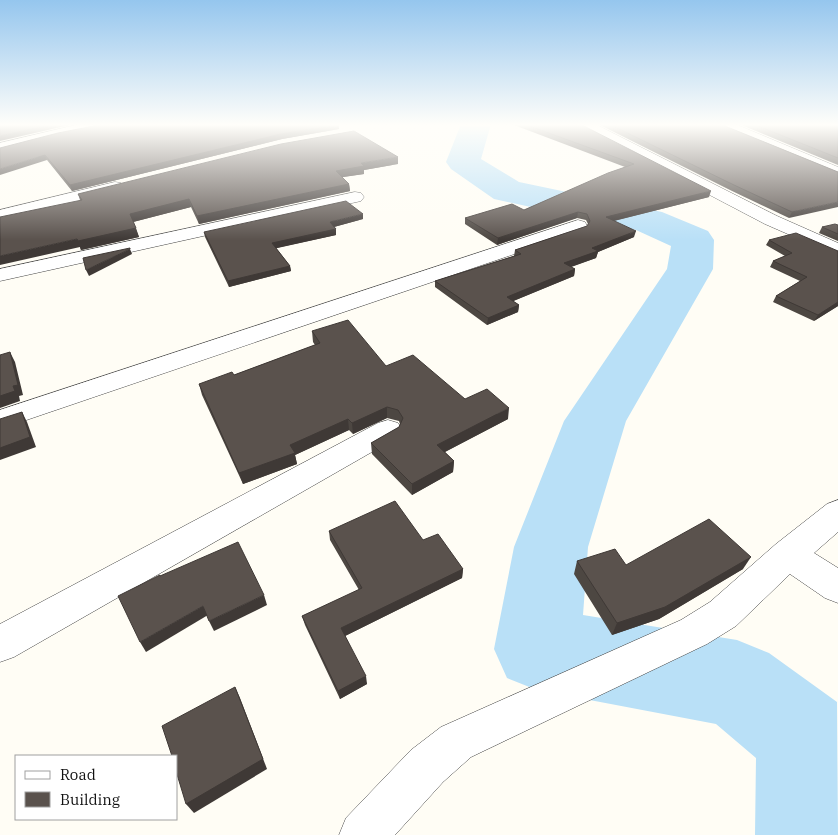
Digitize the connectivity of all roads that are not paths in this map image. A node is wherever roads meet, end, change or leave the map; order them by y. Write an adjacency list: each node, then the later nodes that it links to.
1 (660, 163): 8 (street)
2 (815, 163): 3 (street)
3 (838, 173)
4 (134, 182): 6 (street)
5 (355, 196): 9 (street)
6 (0, 215)
7 (578, 226): 10 (street)
8 (838, 250)
9 (0, 275)
10 (0, 420)
11 (388, 430): 15 (street)
12 (838, 513): 13 (street)
13 (788, 554): 14 (street); 16 (street)
14 (838, 587)
15 (0, 644)
16 (363, 835)

